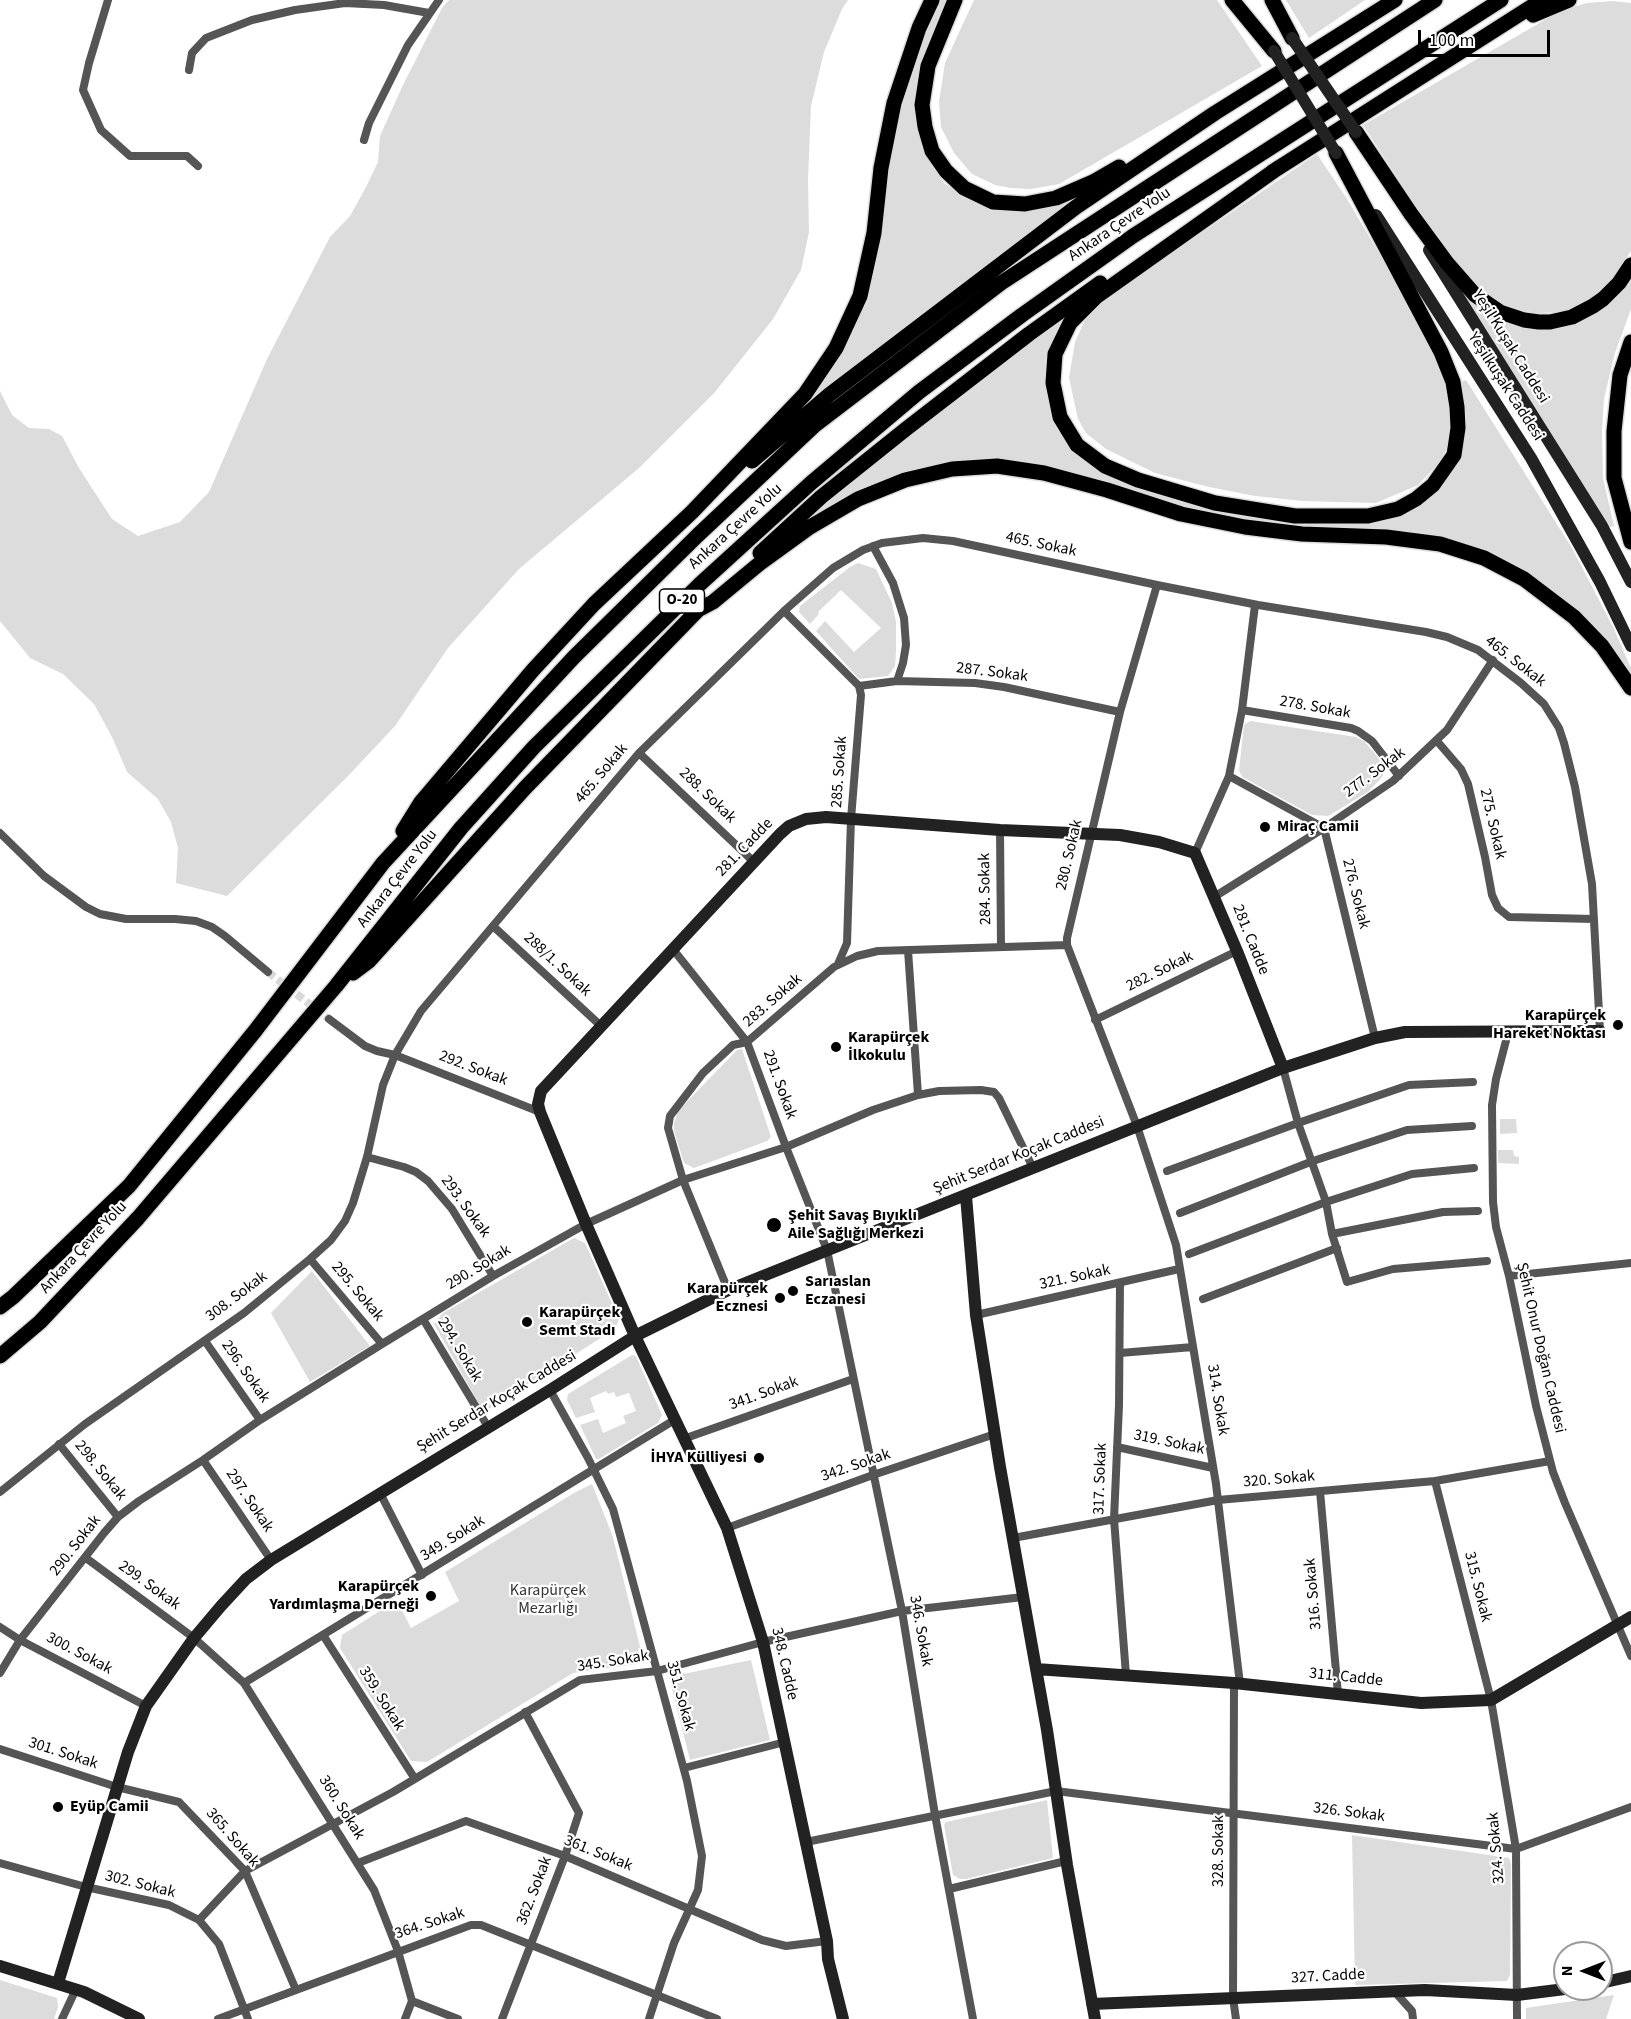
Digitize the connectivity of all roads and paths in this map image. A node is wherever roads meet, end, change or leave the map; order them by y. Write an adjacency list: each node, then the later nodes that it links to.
1 (108, 0): 24 (street)
2 (439, 0): 14 (street)
3 (932, 0): 28 (highway)
4 (955, 0): 20 (highway)
5 (1232, 0): 17 (highway)
6 (1243, 0): 17 (street, Yeşilkuşak Caddesi)
7 (1270, 0): 15 (highway)
8 (1389, 0): 16 (highway)
9 (1395, 0): 16 (highway)
10 (1435, 0): 54 (highway, Ankara Çevre Yolu / O-20)
11 (1501, 0): 67 (highway, Ankara Çevre Yolu / O-20)
12 (1542, 0): 19 (highway)
13 (1569, 0): 19 (highway)
14 (429, 13): 18 (street); 22 (street)
15 (1292, 38): 21 (street, Yeşil Kuşak Caddesi, bridge)
16 (1332, 39): 20 (highway)
17 (1274, 51): 23 (street, Yeşilkuşak Caddesi, bridge)
18 (189, 70)
19 (1420, 78): 25 (highway)
20 (1215, 113): 28 (highway)
21 (1356, 132): 26 (highway); 31 (street, Yeşil Kuşak Caddesi)
22 (363, 140)
23 (1336, 153): 25 (highway); 36 (street, Yeşilkuşak Caddesi)
24 (198, 166)
25 (1278, 168): 34 (highway)
26 (1631, 265)
27 (1631, 342): 29 (highway)
28 (692, 512): 54 (highway)
29 (1631, 542)
30 (873, 546): 32 (street, 465. Sokak); 35 (street, 465. Sokak); 38 (street)
31 (1631, 582)
32 (1157, 585): 33 (street, 465. Sokak); 42 (street, 280. Sokak)
33 (1256, 605): 37 (street, 465. Sokak); 41 (street)
34 (698, 610): 40 (highway); 67 (highway)
35 (784, 611): 39 (street); 44 (street, 465. Sokak)
36 (1631, 646)
37 (1492, 660): 43 (street, 277. Sokak); 56 (street, 465. Sokak)
38 (897, 681): 39 (street, 287. Sokak); 42 (street, 287. Sokak)
39 (859, 686): 47 (street, 285. Sokak)
40 (1631, 688)
41 (1242, 710): 45 (street); 46 (street, 278. Sokak)
42 (1120, 712): 51 (street, 280. Sokak)
43 (1437, 741): 46 (street, 277. Sokak); 56 (street, 275. Sokak)
44 (639, 753): 53 (street, 288. Sokak); 57 (street, 465. Sokak)
45 (1229, 776): 48 (street); 52 (street)
46 (1399, 776): 48 (street, 277. Sokak)
47 (851, 819): 49 (street, 281. Cadde); 53 (street, 281. Cadde); 58 (street, 285. Sokak)
48 (1324, 828): 55 (street, 277. Sokak); 73 (street, 276. Sokak)
49 (1000, 830): 51 (street, 281. Cadde); 60 (street, 284. Sokak)
50 (0, 833): 66 (street)
51 (1090, 833): 52 (street, 281. Cadde); 59 (street, 280. Sokak)
52 (1195, 853): 55 (street, 281. Cadde)
53 (754, 862): 61 (street, 281. Cadde)
54 (383, 863): 108 (highway, Ankara Çevre Yolu / O-20)
55 (1214, 897): 63 (street, 281. Cadde)
56 (1594, 919): 71 (street, 465. Sokak)
57 (493, 926): 70 (street, 288/1. Sokak); 75 (street, 465. Sokak)
58 (847, 943): 64 (street); 65 (street, 285. Sokak)
59 (1068, 945): 60 (street, 283. Sokak); 69 (street, 280. Sokak)
60 (1001, 947): 62 (street, 283. Sokak)
61 (672, 948): 70 (street, 281. Cadde); 74 (street, 291. Sokak)
62 (908, 950): 64 (street, 283. Sokak); 78 (street)
63 (1237, 951): 69 (street, 282. Sokak); 76 (street, 281. Cadde)
64 (869, 952): 65 (street, 283. Sokak)
65 (838, 964): 74 (street, 283. Sokak)
66 (268, 972)
67 (336, 986): 116 (highway, Ankara Çevre Yolu / O-20)
68 (329, 1019): 75 (street, 292. Sokak)
69 (1095, 1020): 81 (street, 280. Sokak)
70 (601, 1026): 79 (street, 281. Cadde)
71 (1600, 1031): 72 (street, Şehit Serdar Koçak Caddesi)
72 (1508, 1033): 73 (street, Şehit Serdar Koçak Caddesi); 104 (street, Şehit Onur Doğan Caddesi)
73 (1375, 1038): 76 (street, Şehit Serdar Koçak Caddesi)
74 (747, 1042): 83 (street, 291. Sokak); 89 (street, 283. Sokak)
75 (395, 1055): 79 (street, 292. Sokak); 84 (street, 308. Sokak)
76 (1283, 1068): 80 (street); 81 (street, Şehit Serdar Koçak Caddesi)
77 (1473, 1082): 80 (street)
78 (918, 1095): 83 (street, 290. Sokak); 86 (street, 290. Sokak)
79 (540, 1112): 94 (street)
80 (1298, 1123): 85 (street); 88 (street)
81 (1137, 1126): 86 (street, Şehit Serdar Koçak Caddesi); 102 (street, 314. Sokak)
82 (1472, 1126): 85 (street)
83 (786, 1147): 89 (street, 290. Sokak); 97 (street, 291. Sokak)
84 (367, 1157): 99 (street, 308. Sokak); 103 (street, 293. Sokak)
85 (1313, 1161): 91 (street); 93 (street)
86 (1033, 1168): 90 (street, Şehit Serdar Koçak Caddesi)
87 (1474, 1168): 91 (street)
88 (1167, 1171)
89 (683, 1180): 94 (street, 290. Sokak); 106 (street, 283. Sokak)
90 (966, 1196): 97 (street, Şehit Serdar Koçak Caddesi); 109 (street)
91 (1326, 1202): 95 (street); 98 (street)
92 (1478, 1211): 95 (street)
93 (1180, 1213)
94 (585, 1224): 103 (street, 290. Sokak); 111 (street)
95 (1332, 1234): 96 (street)
96 (1337, 1248): 100 (street); 107 (street)
97 (827, 1250): 106 (street, Şehit Serdar Koçak Caddesi); 117 (street, 346. Sokak)
98 (1189, 1254)
99 (310, 1259): 112 (street, 308. Sokak); 113 (street, 295. Sokak)
100 (1487, 1261)
101 (1631, 1263): 104 (street)
102 (1179, 1269): 105 (street, 321. Sokak); 114 (street, 314. Sokak)
103 (493, 1276): 110 (street, 290. Sokak)
104 (1509, 1276): 127 (street, Şehit Onur Doğan Caddesi)
105 (1120, 1283): 109 (street, 321. Sokak); 115 (street, 317. Sokak)
106 (728, 1290): 111 (street, Şehit Serdar Koçak Caddesi)
107 (1203, 1299)
108 (0, 1306)
109 (976, 1315): 122 (street)
110 (423, 1319): 113 (street, 290. Sokak); 121 (street, 294. Sokak)
111 (635, 1336): 118 (street, Şehit Serdar Koçak Caddesi); 119 (street, 348. Cadde)
112 (205, 1341): 120 (street, 296. Sokak); 124 (street, 308. Sokak)
113 (382, 1344): 120 (street, 290. Sokak)
114 (1193, 1347): 115 (street); 128 (street, 314. Sokak)
115 (1120, 1353): 125 (street, 317. Sokak)
116 (0, 1356)
117 (853, 1379): 123 (street, 341. Sokak); 130 (street, 346. Sokak)
118 (550, 1389): 121 (street, Şehit Serdar Koçak Caddesi); 129 (street, 351. Sokak)
119 (676, 1419): 123 (street, 348. Cadde); 129 (street, 349. Sokak)
120 (260, 1420): 126 (street, 290. Sokak)
121 (488, 1427): 134 (street, Şehit Serdar Koçak Caddesi)
122 (995, 1434): 130 (street, 342. Sokak); 139 (street)
123 (686, 1438): 138 (street, 348. Cadde)
124 (58, 1444): 133 (street, 308. Sokak); 136 (street, 298. Sokak)
125 (1118, 1447): 128 (street, 319. Sokak); 137 (street, 317. Sokak)
126 (203, 1460): 136 (street, 290. Sokak); 141 (street, 297. Sokak)
127 (1550, 1461): 131 (street, 320. Sokak); 146 (street, Şehit Onur Doğan Caddesi)
128 (1213, 1468): 135 (street, 314. Sokak)
129 (594, 1470): 142 (street, 349. Sokak); 154 (street, 351. Sokak)
130 (873, 1475): 138 (street, 342. Sokak); 144 (street, 346. Sokak)
131 (1435, 1481): 132 (street, 320. Sokak); 160 (street, 315. Sokak)
132 (1320, 1491): 135 (street, 320. Sokak); 159 (street, 316. Sokak)
133 (0, 1492)
134 (380, 1493): 141 (street, Şehit Serdar Koçak Caddesi); 142 (street)
135 (1218, 1500): 137 (street, 320. Sokak); 158 (street, 314. Sokak)
136 (118, 1517): 140 (street, 290. Sokak)
137 (1114, 1520): 139 (street, 320. Sokak); 156 (street, 317. Sokak)
138 (727, 1528): 151 (street, 348. Cadde)
139 (1013, 1539): 143 (street)
140 (86, 1558): 149 (street, 299. Sokak); 150 (street, 290. Sokak)
141 (270, 1560): 149 (street, Şehit Serdar Koçak Caddesi)
142 (422, 1575): 148 (street, 349. Sokak)
143 (1023, 1597): 144 (street, 345. Sokak); 153 (street)
144 (902, 1611): 151 (street, 345. Sokak); 171 (street, 346. Sokak)
145 (1631, 1617): 146 (street, 311. Cadde)
146 (1618, 1624): 152 (street, Şehit Onur Doğan Caddesi); 160 (street, 311. Cadde)
147 (0, 1627): 150 (street, 300. Sokak)
148 (323, 1635): 157 (street, 349. Sokak); 166 (street, 359. Sokak)
149 (194, 1638): 157 (street, 360. Sokak); 161 (street, Şehit Serdar Koçak Caddesi)
150 (20, 1641): 155 (street, 290. Sokak); 161 (street, 300. Sokak)
151 (763, 1641): 154 (street, 345. Sokak); 163 (street, 348. Cadde)
152 (1631, 1656)
153 (1036, 1669): 156 (street, 311. Cadde); 168 (street)
154 (657, 1671): 162 (street, 345. Sokak); 165 (street, 351. Sokak)
155 (0, 1673)
156 (1126, 1675): 158 (street, 311. Cadde)
157 (244, 1683): 172 (street, 360. Sokak)
158 (1237, 1683): 159 (street, 311. Cadde); 170 (street, 328. Sokak)
159 (1338, 1694): 160 (street, 311. Cadde)
160 (1491, 1700): 174 (street, 324. Sokak)
161 (146, 1706): 167 (street, Şehit Serdar Koçak Caddesi)
162 (525, 1712): 166 (street, 345. Sokak); 175 (street, 362. Sokak)
163 (785, 1743): 165 (street); 173 (street, 348. Cadde)
164 (0, 1749): 167 (street, 301. Sokak)
165 (684, 1768): 182 (street, 351. Sokak)
166 (415, 1779): 172 (street, 345. Sokak)
167 (117, 1787): 179 (street, 365. Sokak); 180 (street, Şehit Serdar Koçak Caddesi)
168 (1056, 1791): 170 (street, 326. Sokak); 171 (street, 326. Sokak); 176 (street)
169 (1631, 1808): 174 (street, 326. Sokak)
170 (1234, 1813): 174 (street, 326. Sokak); 197 (street, 328. Sokak)
171 (935, 1815): 173 (street, 326. Sokak); 181 (street, 346. Sokak)
172 (333, 1824): 178 (street, 360. Sokak); 179 (street, 345. Sokak)
173 (806, 1842): 184 (street, 348. Cadde)
174 (1516, 1850): 196 (street, 324. Sokak)
175 (565, 1856): 178 (street, 361. Sokak); 182 (street, 361. Sokak); 185 (street, 362. Sokak)
176 (1066, 1862): 181 (street); 199 (street)
177 (0, 1863): 180 (street, 302. Sokak)
178 (358, 1863): 186 (street, 360. Sokak)
179 (245, 1871): 183 (street, 345. Sokak); 192 (street, 365. Sokak)
180 (86, 1887): 183 (street, 302. Sokak); 190 (street, Şehit Serdar Koçak Caddesi)
181 (949, 1889): 211 (street, 346. Sokak)
182 (690, 1908): 184 (street, 361. Sokak); 195 (street, 351. Sokak)
183 (199, 1920): 200 (street, 302. Sokak)
184 (827, 1941): 210 (street, 348. Cadde)
185 (531, 1945): 186 (street, 364. Sokak); 195 (street, 364. Sokak); 207 (street, 362. Sokak)
186 (398, 1951): 192 (street, 364. Sokak); 198 (street, 360. Sokak)
187 (0, 1966): 190 (street)
188 (1631, 1976): 189 (street)
189 (1613, 1980)
190 (58, 1983): 191 (street)
191 (76, 1989): 201 (street); 202 (street)
192 (296, 1990): 200 (street, 364. Sokak)
193 (1553, 1990): 196 (street, 327. Cadde)
194 (1394, 1991): 196 (street, 327. Cadde); 197 (street, 327. Cadde); 214 (street)
195 (657, 1994): 208 (street, 351. Sokak); 209 (street, 364. Sokak)
196 (1517, 1995): 215 (street, 324. Sokak)
197 (1233, 1998): 199 (street, 327. Cadde); 213 (street, 328. Sokak)
198 (412, 2001): 205 (street); 206 (street)
199 (1092, 2004): 212 (street)
200 (244, 2009): 203 (street, 364. Sokak); 204 (street, 302. Sokak)
201 (63, 2019)
202 (139, 2019)
203 (218, 2019)
204 (248, 2019)
205 (405, 2019)
206 (458, 2019)
207 (502, 2019)
208 (649, 2019)
209 (717, 2019)
210 (843, 2019)
211 (973, 2019)
212 (1095, 2019)
213 (1236, 2019)
214 (1413, 2019)
215 (1517, 2019)

